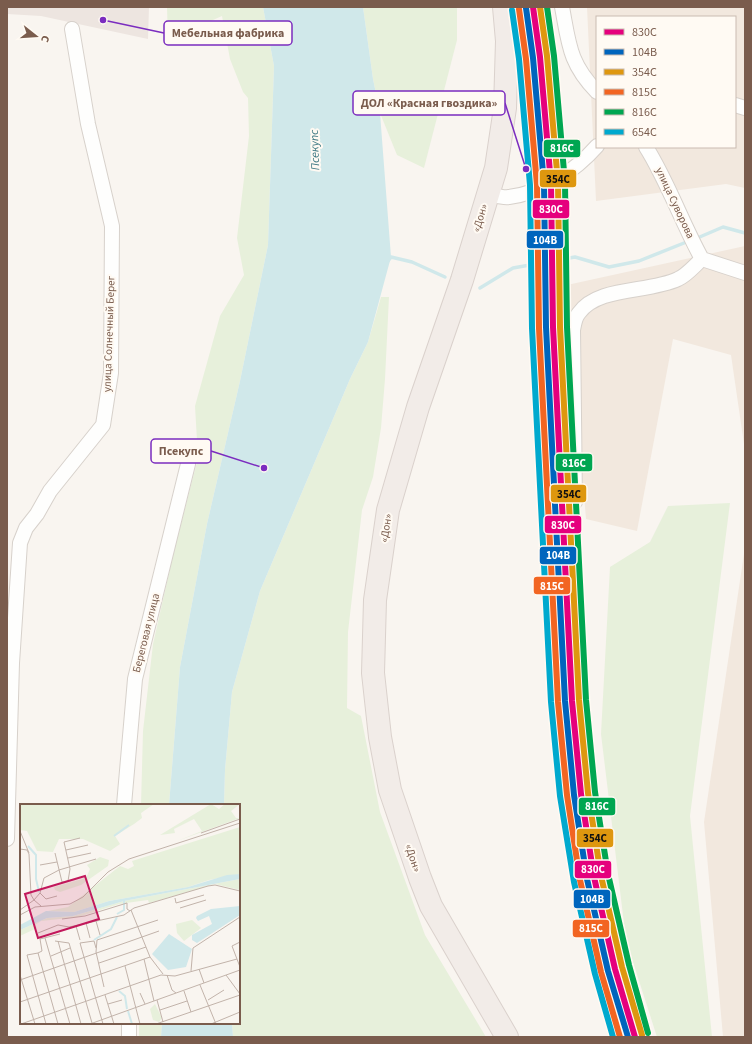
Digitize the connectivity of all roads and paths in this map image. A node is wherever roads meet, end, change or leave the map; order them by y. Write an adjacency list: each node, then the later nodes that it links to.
1 (504, 7): 7 (highway, «Дон»)
2 (562, 7): 4 (street)
3 (72, 29): 12 (street, улица Солнечный Берег)
4 (596, 91)
5 (596, 147): 7 (street)
6 (647, 148): 8 (street, улица Суворова)
7 (488, 194): 18 (highway, «Дон»)
8 (702, 259): 9 (street); 11 (street)
9 (745, 274)
10 (188, 464): 13 (street, Береговая улица)
11 (575, 502)
12 (10, 663): 14 (street, улица Солнечный Берег)
13 (124, 804)
14 (7, 835): 15 (street, улица Солнечный Берег)
15 (7, 839)
16 (128, 1024): 17 (street)
17 (129, 1037)
18 (507, 1037)

